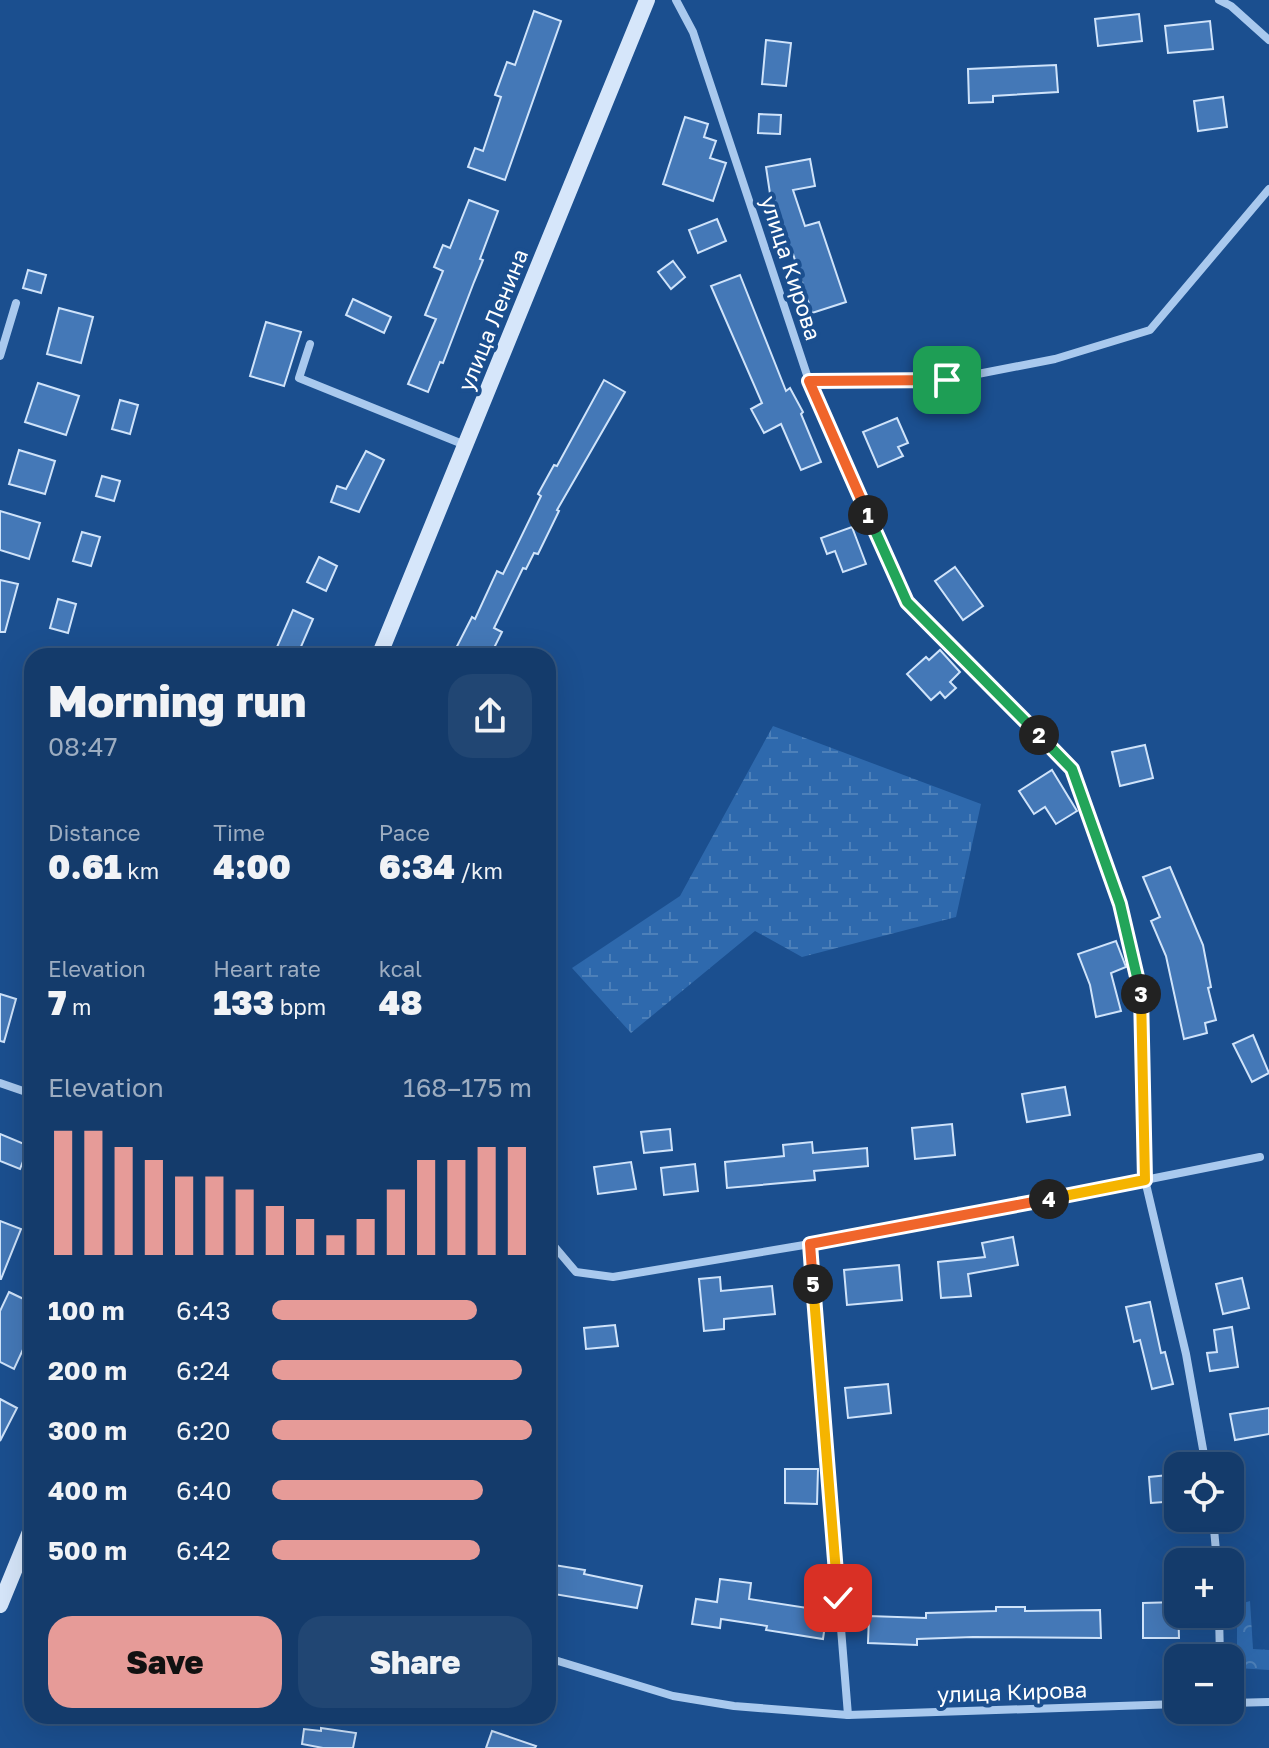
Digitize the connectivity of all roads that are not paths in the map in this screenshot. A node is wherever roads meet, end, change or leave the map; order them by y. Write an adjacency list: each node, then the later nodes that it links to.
1 (647, 0): 10 (main road, улица Ленина)
2 (676, 0): 9 (street, улица Кирова)
3 (1219, 0): 4 (street)
4 (1269, 40)
5 (1269, 189): 9 (street)
6 (16, 303): 8 (street)
7 (310, 344): 10 (street)
8 (0, 356)
9 (809, 381): 15 (street, улица Кирова)
10 (465, 445): 11 (main road, улица Ленина)
11 (382, 648)
12 (0, 1083): 13 (street)
13 (24, 1091)
14 (1260, 1157): 15 (street)
15 (1145, 1180): 16 (street); 18 (street, улица Кирова)
16 (810, 1244): 17 (street); 25 (street)
17 (556, 1248)
18 (1204, 1452)
19 (24, 1549): 20 (main road)
20 (0, 1605)
21 (556, 1660): 25 (street, улица Кирова)
22 (1269, 1702): 23 (street)
23 (1244, 1703)
24 (1164, 1704): 25 (street, улица Кирова)
25 (848, 1715)

